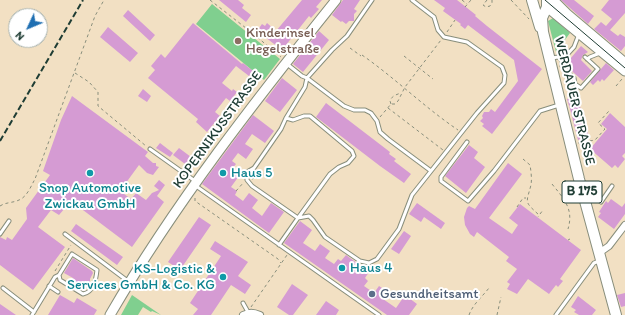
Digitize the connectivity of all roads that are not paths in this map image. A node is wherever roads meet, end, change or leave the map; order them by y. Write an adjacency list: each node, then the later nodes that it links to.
1 (336, 0): 13 (street, KOPERNIKUSSTRASSE)
2 (372, 0): 16 (lane)
3 (412, 0): 21 (lane)
4 (532, 0): 6 (main road, WERDAUER STRASSE / B 175)
5 (546, 2): 6 (main road, WERDAUER STRASSE / B 175); 7 (street); 14 (street)
6 (543, 32): 11 (main road, WERDAUER STRASSE / B 175)
7 (579, 32): 8 (lane); 10 (street)
8 (574, 47): 9 (lane); 12 (lane)
9 (577, 50)
10 (602, 52): 12 (lane); 15 (street)
11 (549, 58): 12 (lane); 17 (main road, WERDAUER STRASSE / B 175)
12 (562, 60)
13 (285, 62): 16 (lane); 22 (street, KOPERNIKUSSTRASSE)
14 (625, 63)
15 (624, 74)
16 (307, 78): 18 (lane); 21 (lane)
17 (560, 104): 19 (lane); 31 (main road, WERDAUER STRASSE / B 175)
18 (286, 118): 25 (lane); 25 (lane)
19 (467, 142)
20 (150, 149): 22 (lane)
21 (431, 171): 25 (lane)
22 (195, 184): 30 (lane); 33 (street, KOPERNIKUSSTRASSE)
23 (612, 186): 24 (lane)
24 (601, 202)
25 (298, 218): 30 (lane)
26 (9, 221): 28 (lane)
27 (625, 225): 31 (street)
28 (0, 234)
29 (65, 234): 33 (lane)
30 (279, 245): 42 (lane)
31 (600, 257): 43 (lane); 44 (main road, WERDAUER STRASSE / B 175)
32 (59, 275): 32 (lane); 34 (lane)
33 (129, 282): 40 (street, KOPERNIKUSSTRASSE)
34 (49, 286): 36 (lane); 38 (lane)
35 (3, 288): 38 (lane)
36 (58, 292)
37 (243, 304): 39 (lane)
38 (33, 313)
39 (245, 314): 41 (street)
40 (110, 315)
41 (260, 315)
42 (379, 315)
43 (556, 315)
44 (616, 315)

